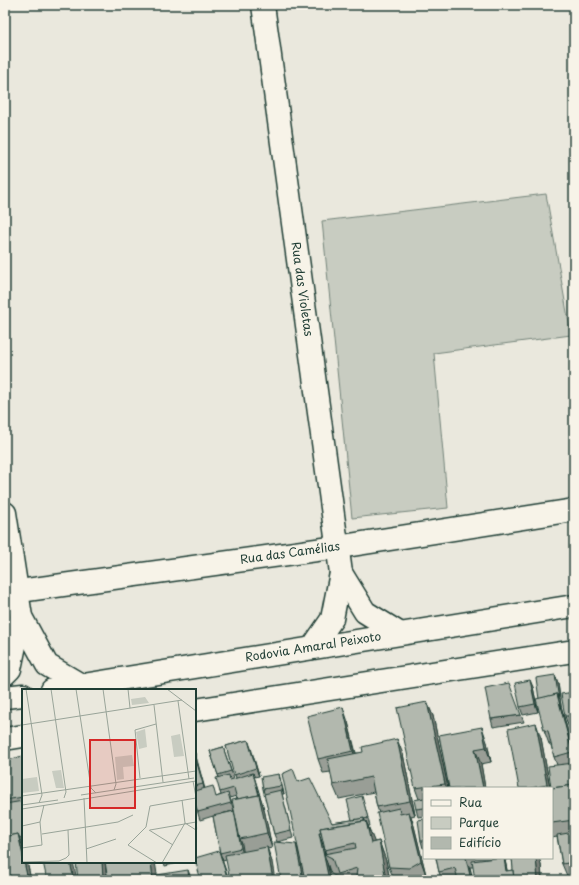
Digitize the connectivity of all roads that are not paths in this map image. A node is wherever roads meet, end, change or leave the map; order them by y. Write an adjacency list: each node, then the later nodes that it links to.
1 (263, 5): 4 (main road, Rua das Violetas)
2 (574, 510): 4 (main road, Rua das Camélias)
3 (5, 513): 6 (main road)
4 (338, 547): 5 (main road, Rua das Violetas); 6 (main road, Rua das Camélias)
5 (341, 573): 9 (main road, Rua das Violetas); 10 (main road, Rua das Violetas)
6 (11, 592): 8 (main road)
7 (574, 606): 9 (main road, Rodovia Amaral Peixoto)
8 (21, 617): 12 (main road); 13 (main road)
9 (399, 633): 10 (main road, Rodovia Amaral Peixoto)
10 (312, 648): 13 (main road, Rodovia Amaral Peixoto)
11 (574, 651): 17 (main road)
12 (5, 674)
13 (81, 685): 14 (main road, Rodovia Amaral Peixoto)
14 (58, 689)
15 (22, 695): 16 (main road)
16 (5, 697)
17 (196, 710)
18 (22, 736): 19 (main road)
19 (5, 739)

